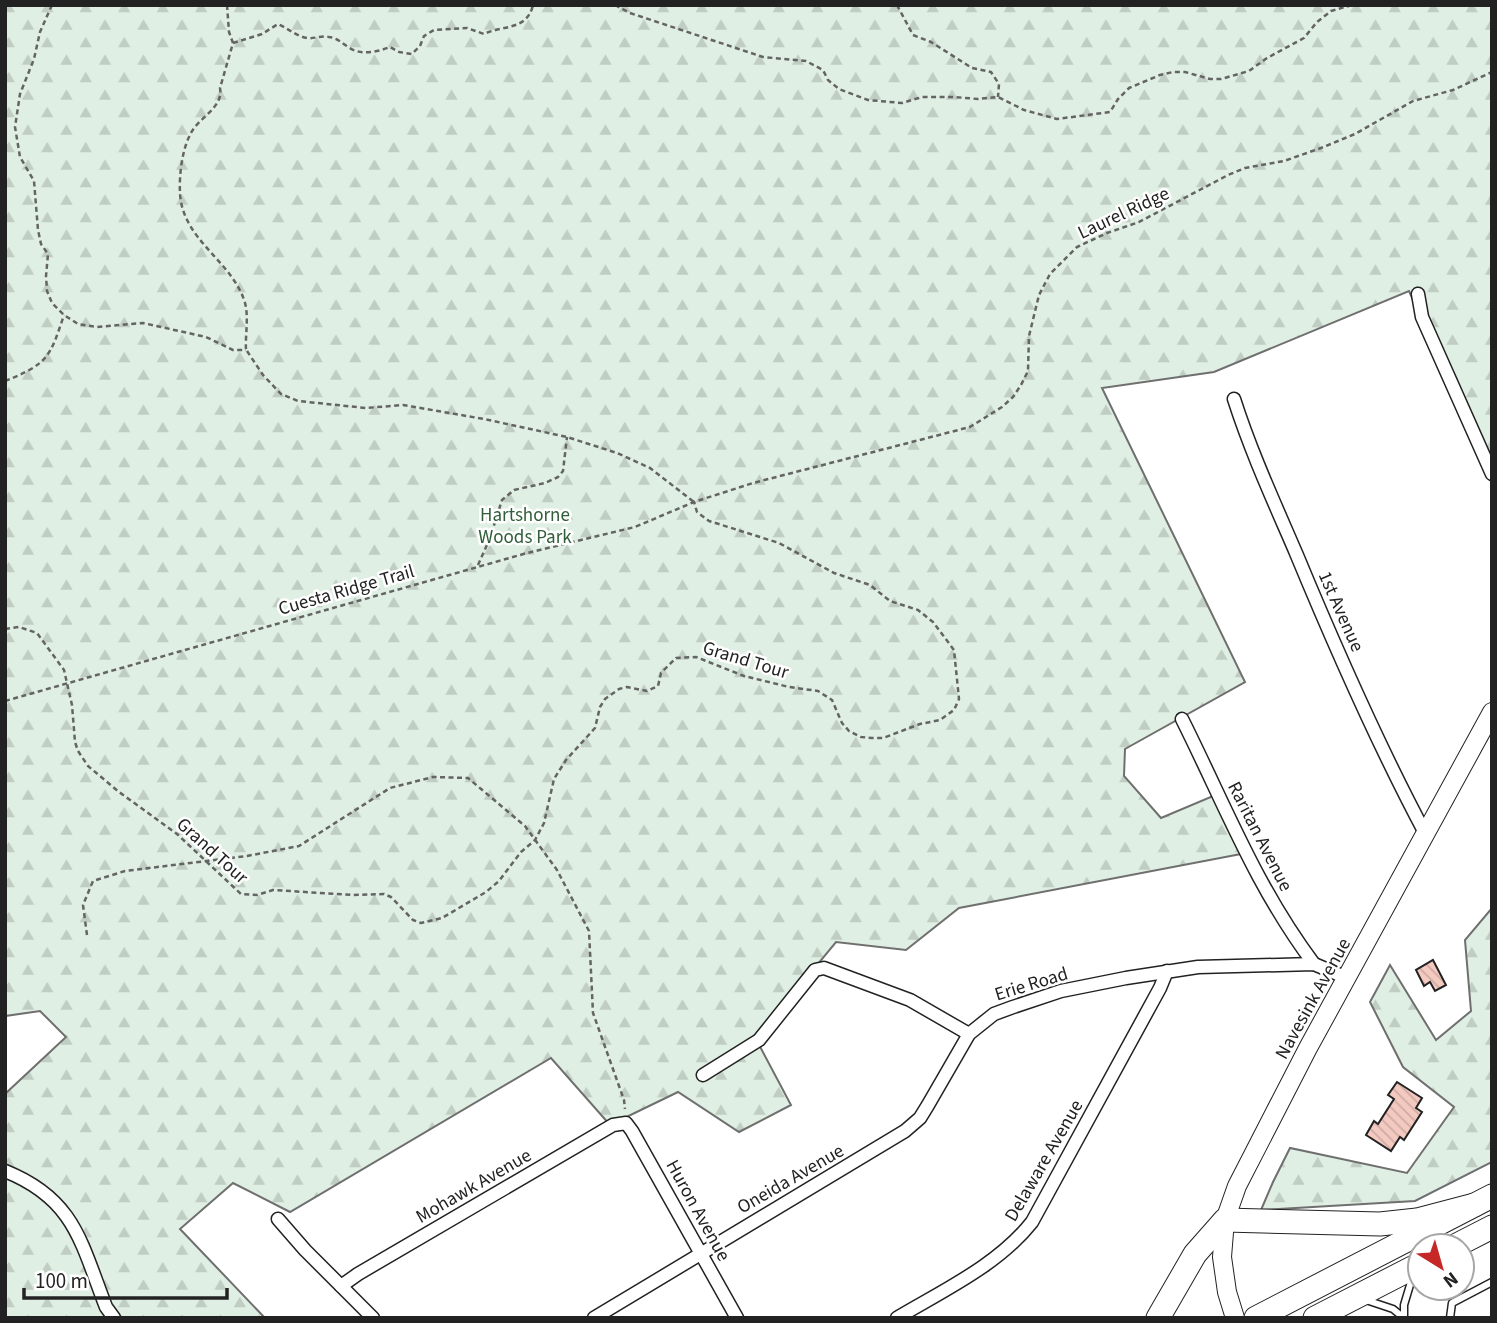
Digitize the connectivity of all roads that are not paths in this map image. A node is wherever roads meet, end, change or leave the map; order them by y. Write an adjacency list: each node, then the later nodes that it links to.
1 (1418, 294): 3 (street)
2 (1234, 399): 6 (street, 1st Avenue)
3 (1492, 474)
4 (1492, 712): 6 (main road, Navesink Avenue)
5 (1182, 719): 7 (street, Raritan Avenue)
6 (1425, 833): 9 (main road, Navesink Avenue)
7 (1314, 964): 8 (street, Erie Road); 9 (street, Erie Road)
8 (1167, 971): 10 (street, Erie Road); 29 (street, Delaware Avenue)
9 (1347, 978): 16 (main road, Navesink Avenue)
10 (969, 1034): 11 (street); 19 (street, Oneida Avenue)
11 (703, 1075)
12 (626, 1123): 19 (street, Huron Avenue); 22 (street, Mohawk Avenue)
13 (5, 1171): 25 (street)
14 (1483, 1200): 16 (highway); 32 (highway)
15 (278, 1219): 22 (street)
16 (1225, 1220): 30 (highway); 31 (main road, Navesink Avenue)
17 (1492, 1227): 18 (highway)
18 (1476, 1235)
19 (701, 1253): 27 (street, Oneida Avenue); 28 (street, Huron Avenue)
20 (1406, 1271): 24 (highway)
21 (1492, 1282): 35 (lane)
22 (341, 1286): 26 (street)
23 (1406, 1297): 34 (lane)
24 (1354, 1298): 33 (highway); 34 (lane)
25 (114, 1318)
26 (373, 1318)
27 (593, 1318)
28 (737, 1318)
29 (897, 1318)
30 (1158, 1318)
31 (1235, 1318)
32 (1256, 1318)
33 (1315, 1318)
34 (1404, 1318)
35 (1450, 1318)

